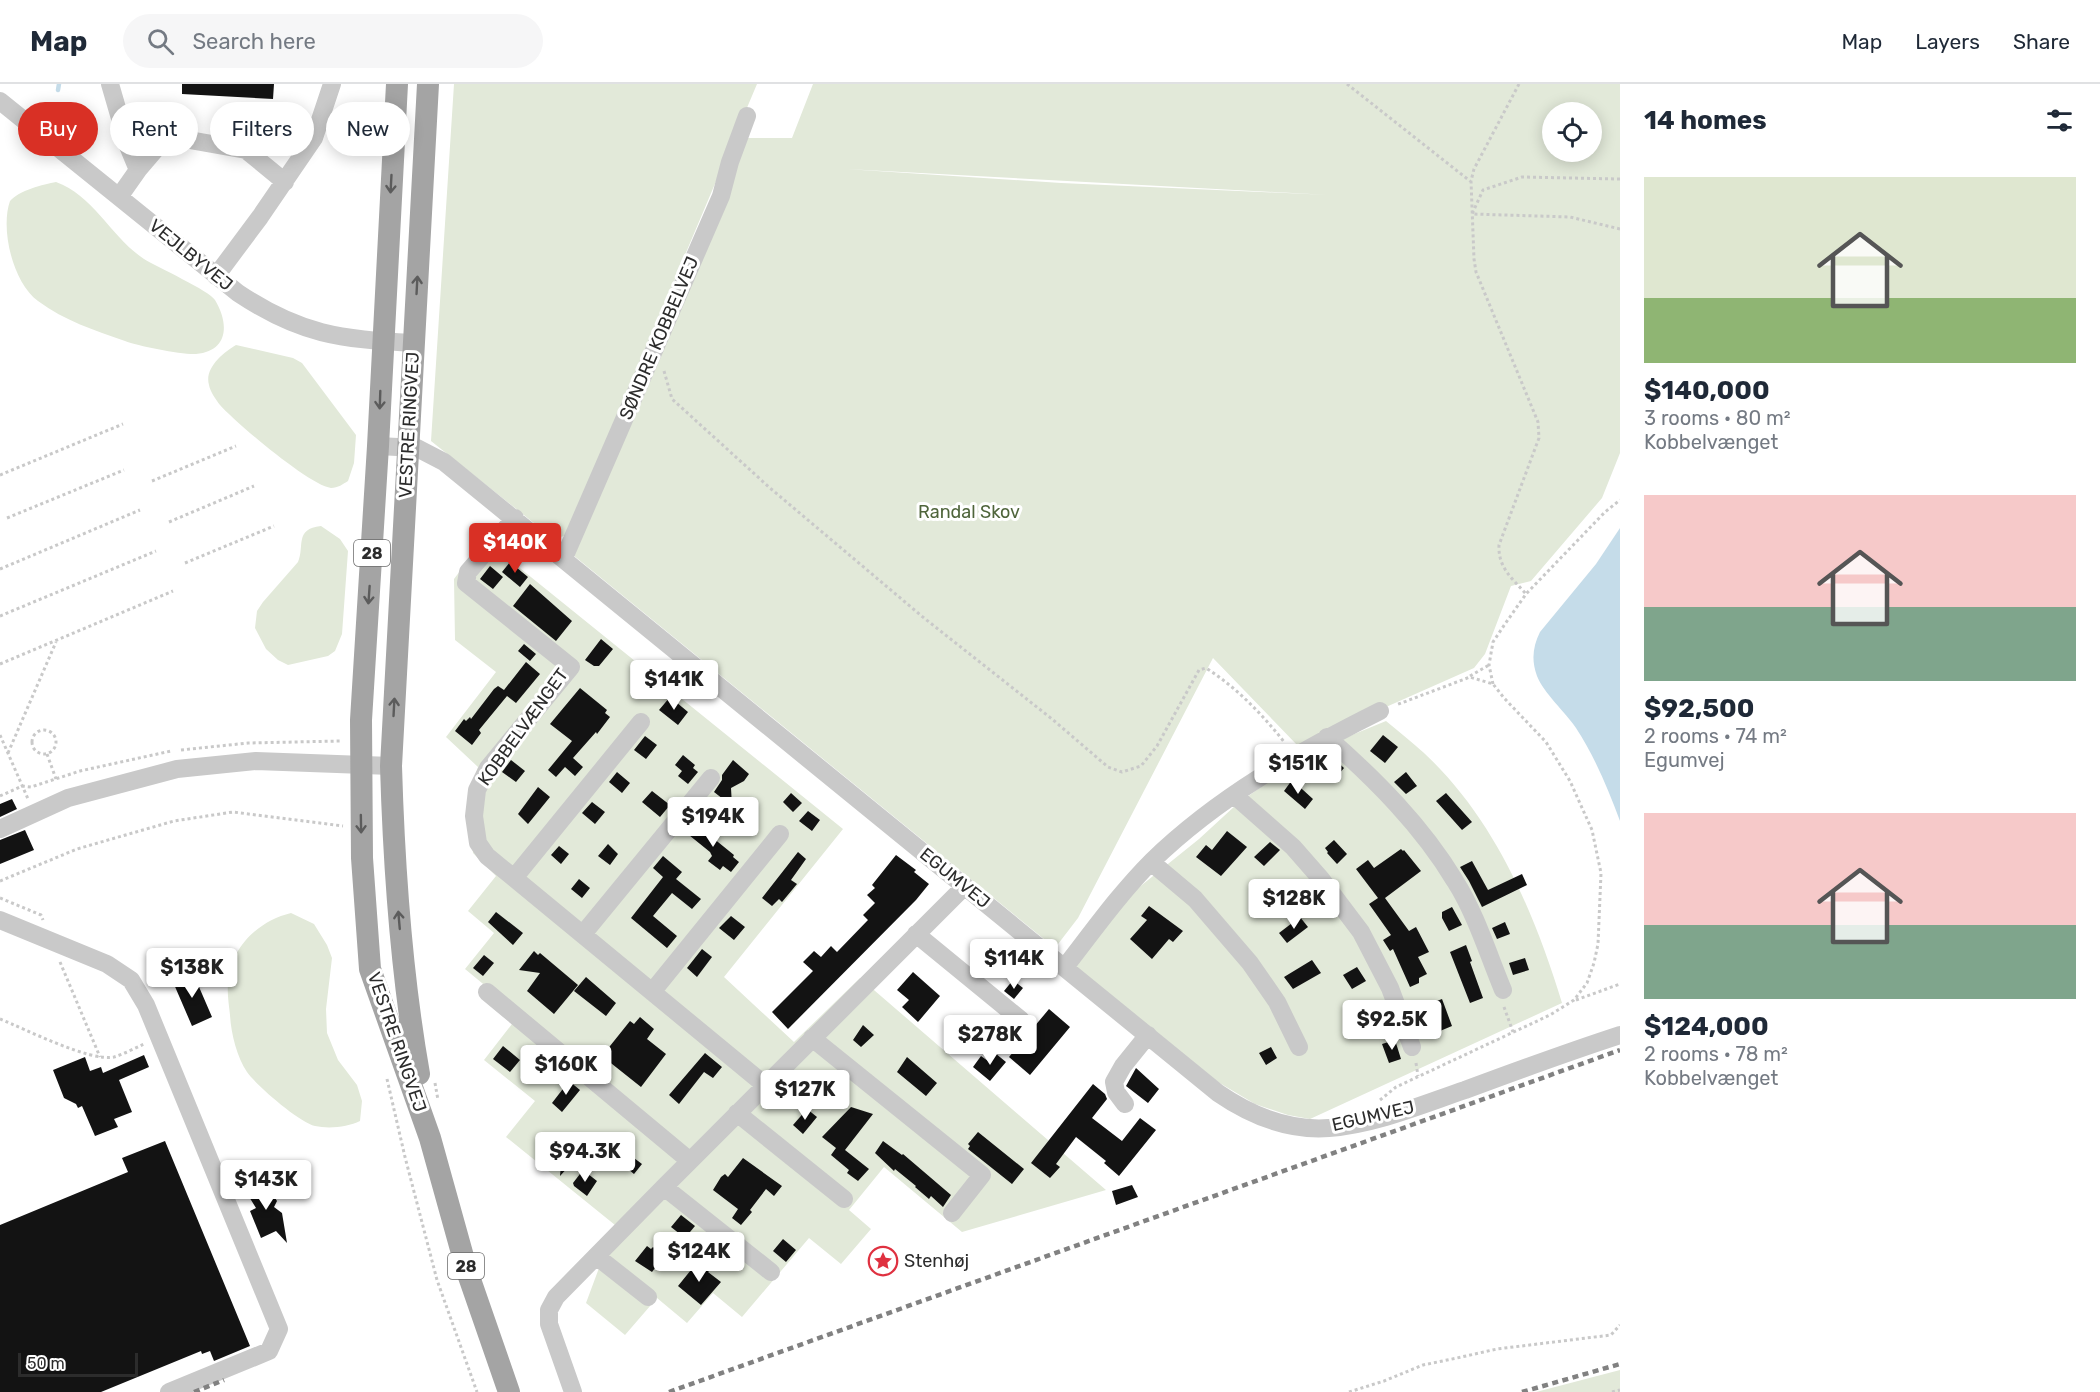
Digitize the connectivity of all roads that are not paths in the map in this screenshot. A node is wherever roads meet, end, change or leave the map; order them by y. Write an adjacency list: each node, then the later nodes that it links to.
1 (110, 84): 7 (street)
2 (332, 84): 8 (street)
3 (396, 84): 11 (main road, VESTRE RINGVEJ / 28, one-way to 11)
4 (428, 84): 12 (main road, VESTRE RINGVEJ / 28, one-way to 4)
5 (0, 101): 9 (street, VEJLBYVEJ)
6 (747, 116): 16 (street, SØNDRE KOBBELVEJ)
7 (138, 170): 8 (street); 9 (street)
8 (285, 182): 10 (street)
9 (119, 197): 10 (street, VEJLBYVEJ)
10 (216, 276): 11 (street, VEJLBYVEJ)
11 (382, 342): 12 (street, VEJLBYVEJ); 13 (main road, VESTRE RINGVEJ / 28, one-way to 13)
12 (413, 344): 14 (main road, VESTRE RINGVEJ / 28)
13 (378, 446): 14 (street, EGUMVEJ); 20 (main road, VESTRE RINGVEJ / 28, one-way to 20)
14 (407, 447): 15 (street, EGUMVEJ); 21 (main road, VESTRE RINGVEJ / 28, one-way to 14)
15 (514, 518): 16 (street, EGUMVEJ); 27 (street, KOBBELVÆNGET)
16 (564, 558): 28 (street, EGUMVEJ)
17 (1380, 711): 19 (street)
18 (641, 722): 27 (street)
19 (1327, 737): 23 (street); 33 (street)
20 (360, 765): 21 (street); 24 (street); 45 (main road, VESTRE RINGVEJ / 28, one-way to 45)
21 (391, 766): 45 (main road, VESTRE RINGVEJ / 28, one-way to 21)
22 (711, 778): 30 (street)
23 (1234, 795): 26 (street); 41 (street)
24 (0, 830)
25 (780, 834): 35 (street)
26 (1151, 862): 32 (street); 40 (street)
27 (514, 878): 30 (street, KOBBELVÆNGET)
28 (966, 886): 31 (street); 32 (street, EGUMVEJ)
29 (0, 920): 54 (street)
30 (583, 934): 35 (street, KOBBELVÆNGET)
31 (916, 934): 36 (street); 39 (street)
32 (1065, 967): 37 (street, EGUMVEJ)
33 (1503, 990)
34 (487, 992): 46 (street)
35 (652, 992): 42 (street, KOBBELVÆNGET)
36 (1021, 1020)
37 (1148, 1035): 38 (street, EGUMVEJ); 43 (street)
38 (1620, 1035)
39 (812, 1038): 42 (street); 49 (street)
40 (1299, 1047)
41 (1412, 1047)
42 (765, 1085): 44 (street)
43 (1125, 1104)
44 (737, 1113): 46 (street); 48 (street)
45 (430, 1138): 55 (main road, VESTRE RINGVEJ / 28)
46 (690, 1161): 47 (street)
47 (664, 1187): 50 (street); 51 (street)
48 (844, 1199)
49 (952, 1213)
50 (596, 1256): 52 (street); 53 (street)
51 (771, 1272)
52 (648, 1297)
53 (573, 1391)
54 (169, 1392)
55 (509, 1392)

